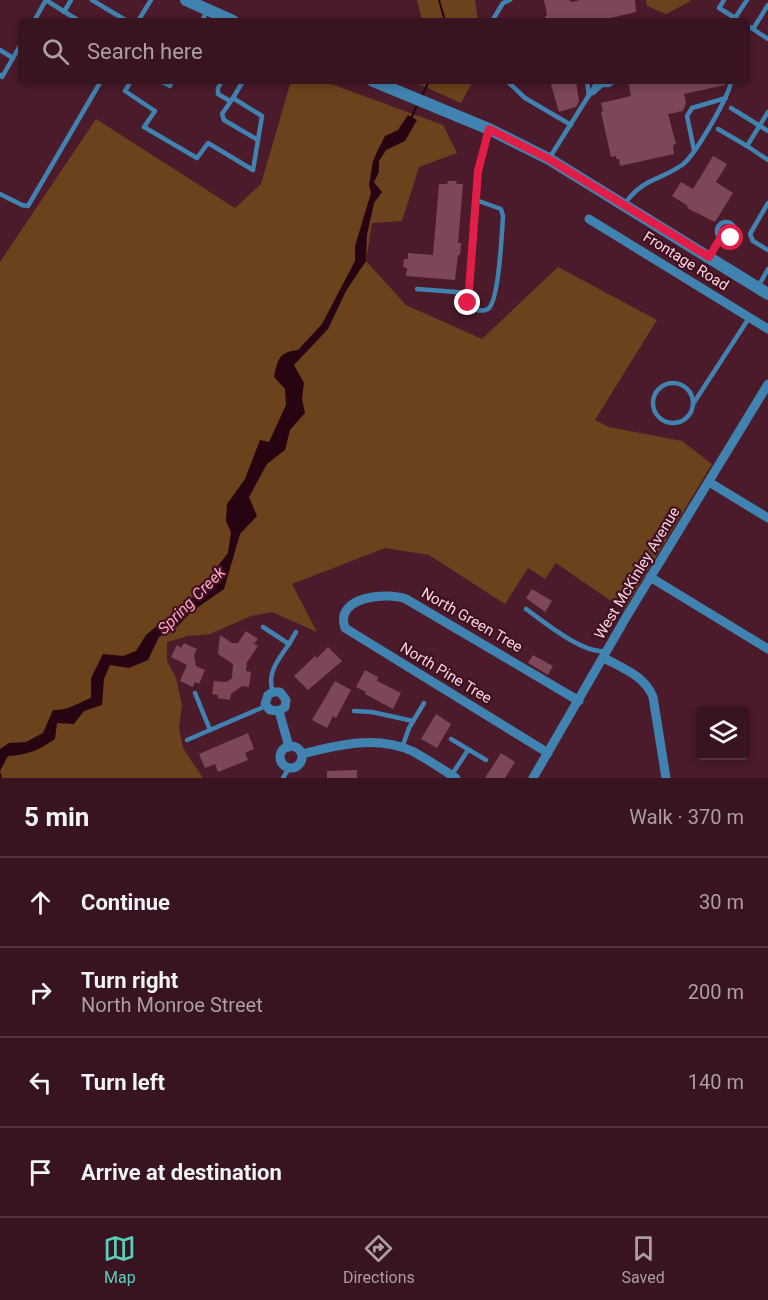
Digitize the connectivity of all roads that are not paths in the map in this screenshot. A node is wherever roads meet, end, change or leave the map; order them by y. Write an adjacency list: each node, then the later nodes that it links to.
1 (46, 0): 11 (lane); 13 (lane)
2 (71, 0): 11 (lane)
3 (92, 0): 15 (lane)
4 (151, 0): 16 (lane)
5 (186, 0): 12 (street)
6 (510, 0): 9 (lane)
7 (724, 0): 18 (lane)
8 (747, 0): 19 (lane)
9 (502, 1): 17 (lane)
10 (768, 5): 21 (lane)
11 (64, 12): 14 (lane)
12 (208, 16)
13 (36, 18)
14 (75, 18)
15 (121, 18)
16 (140, 18)
17 (494, 18)
18 (735, 18)
19 (739, 18)
20 (750, 27): 21 (lane)
21 (753, 29): 22 (lane)
22 (768, 39)
23 (18, 49): 25 (lane)
24 (0, 50): 25 (lane)
25 (13, 58): 26 (lane)
26 (1, 78)
27 (99, 84): 52 (lane)
28 (129, 84): 47 (lane)
29 (220, 84): 39 (lane)
30 (241, 84): 39 (lane)
31 (380, 84): 44 (street)
32 (510, 84): 42 (lane)
33 (587, 84): 37 (lane)
34 (598, 84): 37 (lane)
35 (611, 84): 37 (lane)
36 (731, 84): 38 (lane)
37 (589, 96): 42 (lane)
38 (726, 98): 49 (lane); 49 (lane)
39 (231, 100): 47 (lane); 47 (lane)
40 (731, 108): 43 (lane)
41 (768, 112): 43 (lane)
42 (571, 124): 50 (lane)
43 (760, 126): 46 (lane); 48 (lane)
44 (489, 129): 50 (street); 53 (lane)
45 (718, 129): 48 (lane)
46 (768, 131)
47 (258, 140)
48 (747, 146): 51 (lane)
49 (694, 150): 55 (lane)
50 (549, 159): 55 (street)
51 (768, 160)
52 (0, 194)
53 (476, 200): 63 (lane); 63 (lane)
54 (768, 203): 58 (lane)
55 (625, 205): 59 (street)
56 (589, 219): 64 (street, Frontage Road)
57 (721, 237): 59 (lane)
58 (768, 250)
59 (709, 257): 62 (street)
60 (768, 269): 62 (lane)
61 (417, 289): 63 (lane)
62 (763, 290)
63 (469, 293)
64 (749, 318): 65 (street, Frontage Road); 67 (lane)
65 (768, 329)
66 (767, 387): 68 (street, West McKinley Avenue)
67 (693, 404): 67 (lane)
68 (709, 482): 69 (street); 70 (street, West McKinley Avenue)
69 (768, 518)
70 (650, 577): 76 (street); 77 (street, West McKinley Avenue)
71 (526, 609): 77 (lane)
72 (346, 610): 80 (street, North Green Tree); 92 (street, North Pine Tree)
73 (263, 627): 75 (lane)
74 (296, 632): 75 (lane)
75 (289, 644): 78 (lane)
76 (768, 649)
77 (606, 654): 80 (street, West McKinley Avenue); 99 (street)
78 (273, 692): 82 (street); 83 (street)
79 (195, 693): 86 (lane)
80 (579, 701): 92 (street, West McKinley Avenue)
81 (424, 703): 85 (lane)
82 (266, 706): 83 (street); 86 (lane)
83 (279, 711): 89 (street)
84 (354, 711): 85 (lane)
85 (413, 721): 90 (lane)
86 (210, 730): 88 (lane)
87 (451, 739): 91 (lane)
88 (187, 740)
89 (288, 747): 93 (street); 95 (street)
90 (402, 748): 93 (street); 96 (street)
91 (468, 750): 94 (lane); 96 (lane)
92 (548, 753): 98 (street, West McKinley Avenue)
93 (302, 754): 95 (street)
94 (486, 760)
95 (289, 768): 97 (lane)
96 (452, 777)
97 (283, 778)
98 (533, 778)
99 (666, 778)

